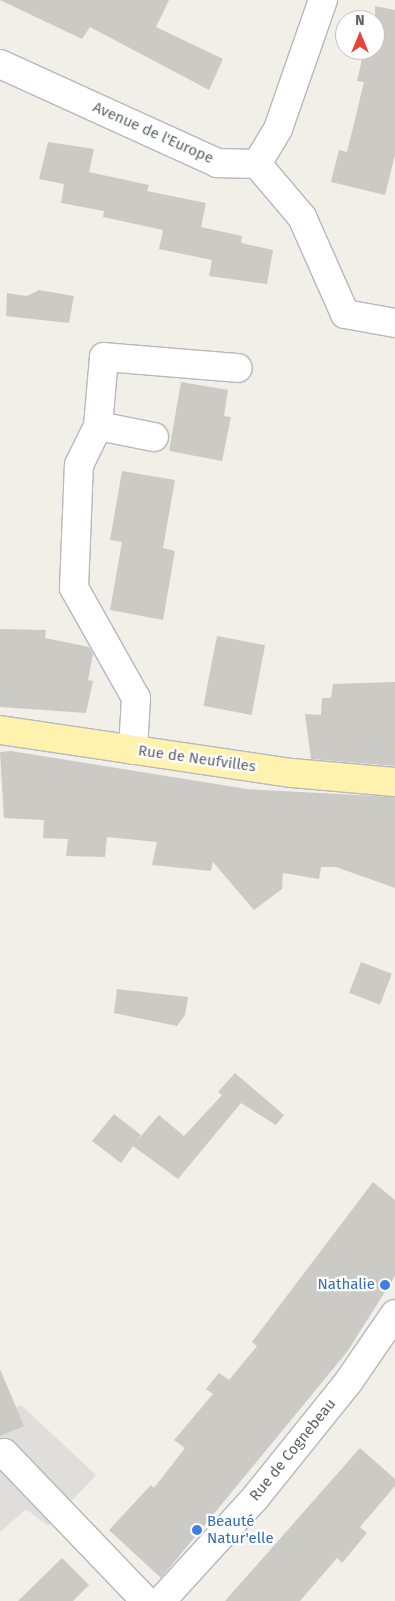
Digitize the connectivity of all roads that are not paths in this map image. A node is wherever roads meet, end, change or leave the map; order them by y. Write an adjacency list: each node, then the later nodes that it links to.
1 (323, 0): 3 (street)
2 (0, 64): 3 (street, Avenue de l'Europe)
3 (257, 164): 4 (street)
4 (395, 323)
5 (238, 368): 6 (street)
6 (98, 426): 7 (street); 9 (street)
7 (154, 437)
8 (0, 730): 9 (main road, Rue de Neufvilles)
9 (133, 750): 10 (main road, Rue de Neufvilles)
10 (395, 782)
11 (395, 1314): 14 (street, Rue de Cognebeau)
12 (0, 1456): 13 (street)
13 (146, 1601)
14 (161, 1601)

